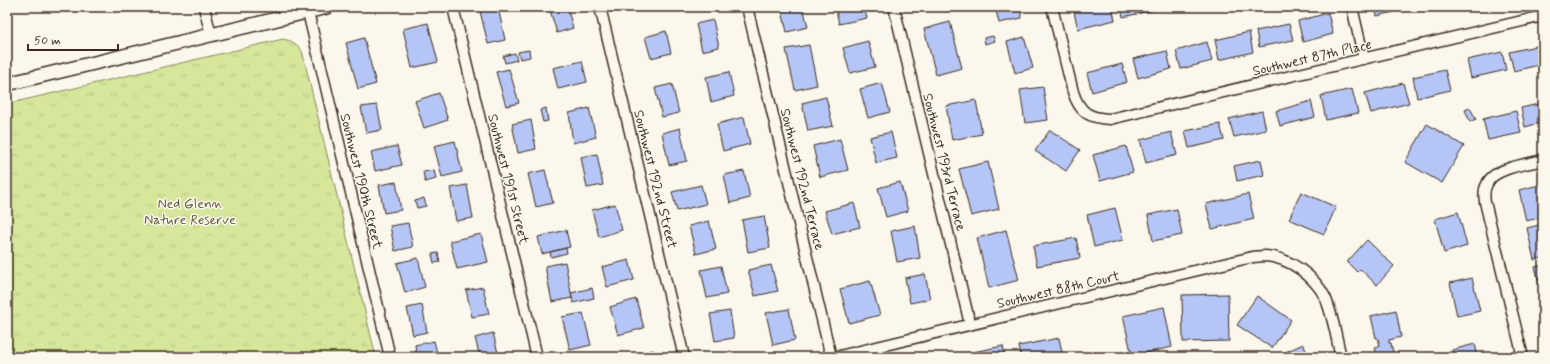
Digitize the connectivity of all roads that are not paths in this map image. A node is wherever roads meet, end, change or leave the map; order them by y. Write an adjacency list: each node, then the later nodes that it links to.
1 (204, 7): 11 (street)
2 (327, 7): 9 (street)
3 (453, 7): 18 (street, Southwest 191st Street)
4 (600, 7): 19 (street, Southwest 192nd Street)
5 (747, 7): 20 (street, Southwest 192nd Terrace)
6 (894, 7): 15 (street, Southwest 193rd Terrace)
7 (1052, 7): 12 (street, Southwest 87th Place)
8 (1352, 7): 12 (street)
9 (308, 12): 11 (street); 17 (street, Southwest 190th Street)
10 (1543, 16): 12 (street, Southwest 87th Place)
11 (211, 35): 13 (street)
12 (1364, 59)
13 (7, 84)
14 (1543, 160): 16 (street)
15 (970, 324): 21 (street, Southwest 88th Court); 22 (street, Southwest 88th Court)
16 (1522, 353)
17 (390, 357)
18 (537, 357)
19 (684, 357)
20 (831, 357)
21 (835, 357)
22 (1341, 357)

